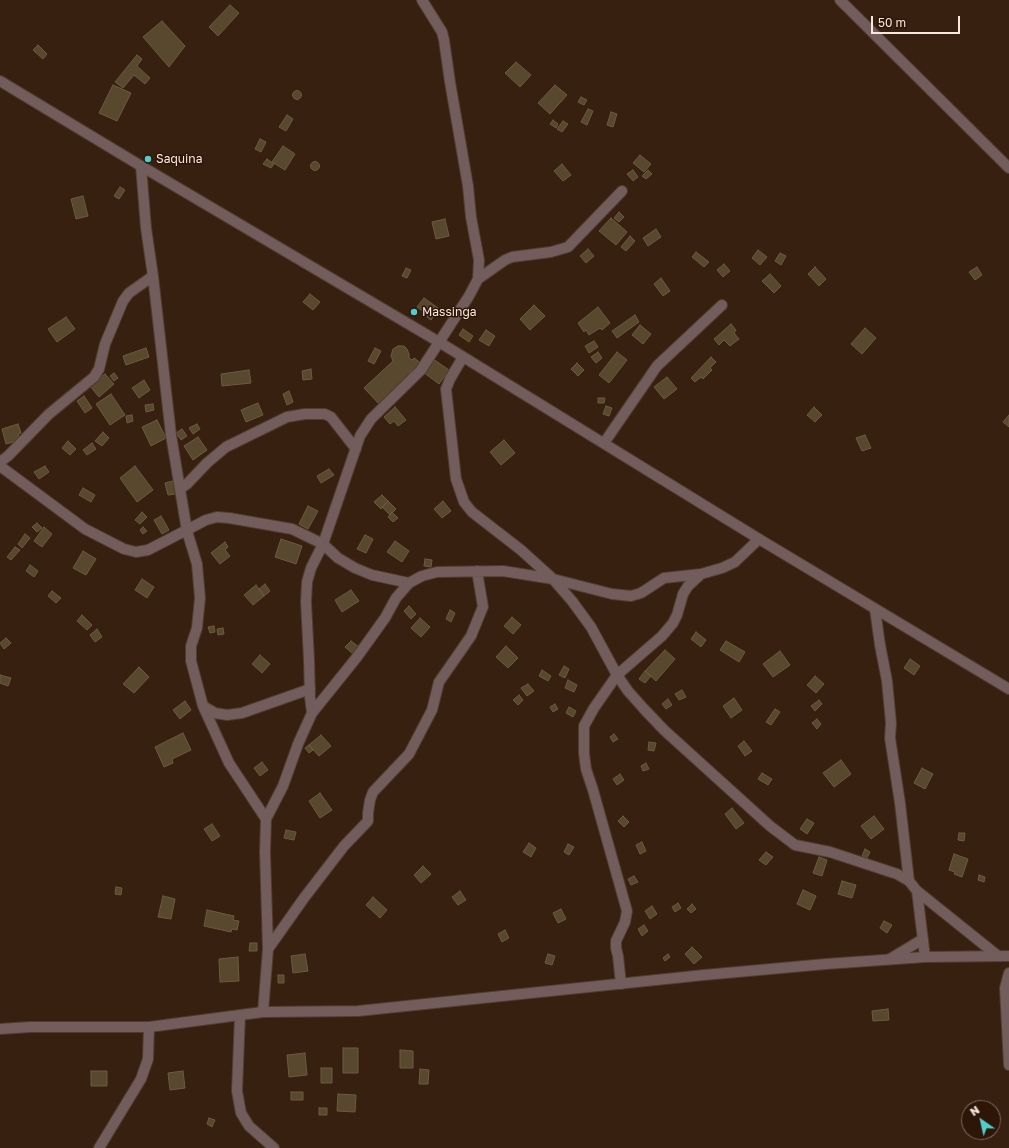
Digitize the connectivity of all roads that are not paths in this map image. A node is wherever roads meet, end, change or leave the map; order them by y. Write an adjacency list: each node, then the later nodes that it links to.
1 (422, 0): 8 (street)
2 (840, 0): 5 (street)
3 (0, 81): 4 (street)
4 (141, 166): 7 (street); 10 (street)
5 (1009, 168)
6 (622, 191): 8 (street)
7 (153, 276): 14 (street); 16 (street)
8 (478, 279): 10 (street)
9 (722, 305): 12 (street)
10 (439, 342): 11 (street); 13 (street)
11 (463, 358): 12 (street); 22 (street)
12 (604, 443): 18 (street)
13 (356, 449): 16 (street); 19 (street)
14 (0, 462)
15 (0, 466): 17 (street)
16 (181, 488): 17 (street)
17 (187, 531): 19 (street); 28 (street)
18 (759, 539): 21 (street); 24 (street)
19 (323, 544): 23 (street); 26 (street)
20 (476, 571): 22 (street); 23 (street); 34 (street)
21 (701, 574): 22 (street); 25 (street)
22 (553, 579): 25 (street)
23 (409, 583): 29 (street)
24 (875, 609): 27 (street); 31 (street)
25 (617, 675): 31 (street); 40 (street)
26 (310, 689): 28 (street); 29 (street)
27 (1009, 689)
28 (203, 706): 30 (street)
29 (312, 713): 30 (street)
30 (266, 819): 34 (street)
31 (909, 881): 32 (street)
32 (916, 891): 33 (street); 35 (street)
33 (923, 939): 37 (street); 38 (street)
34 (268, 949): 41 (street)
35 (998, 956): 36 (street); 37 (street)
36 (1009, 956)
37 (925, 957): 38 (street)
38 (890, 960): 40 (street)
39 (1009, 973): 45 (street)
40 (621, 984): 41 (street)
41 (263, 1012): 42 (street)
42 (240, 1015): 43 (street); 47 (street)
43 (149, 1027): 44 (street); 46 (street)
44 (0, 1029)
45 (1009, 1065)
46 (99, 1148)
47 (274, 1148)

